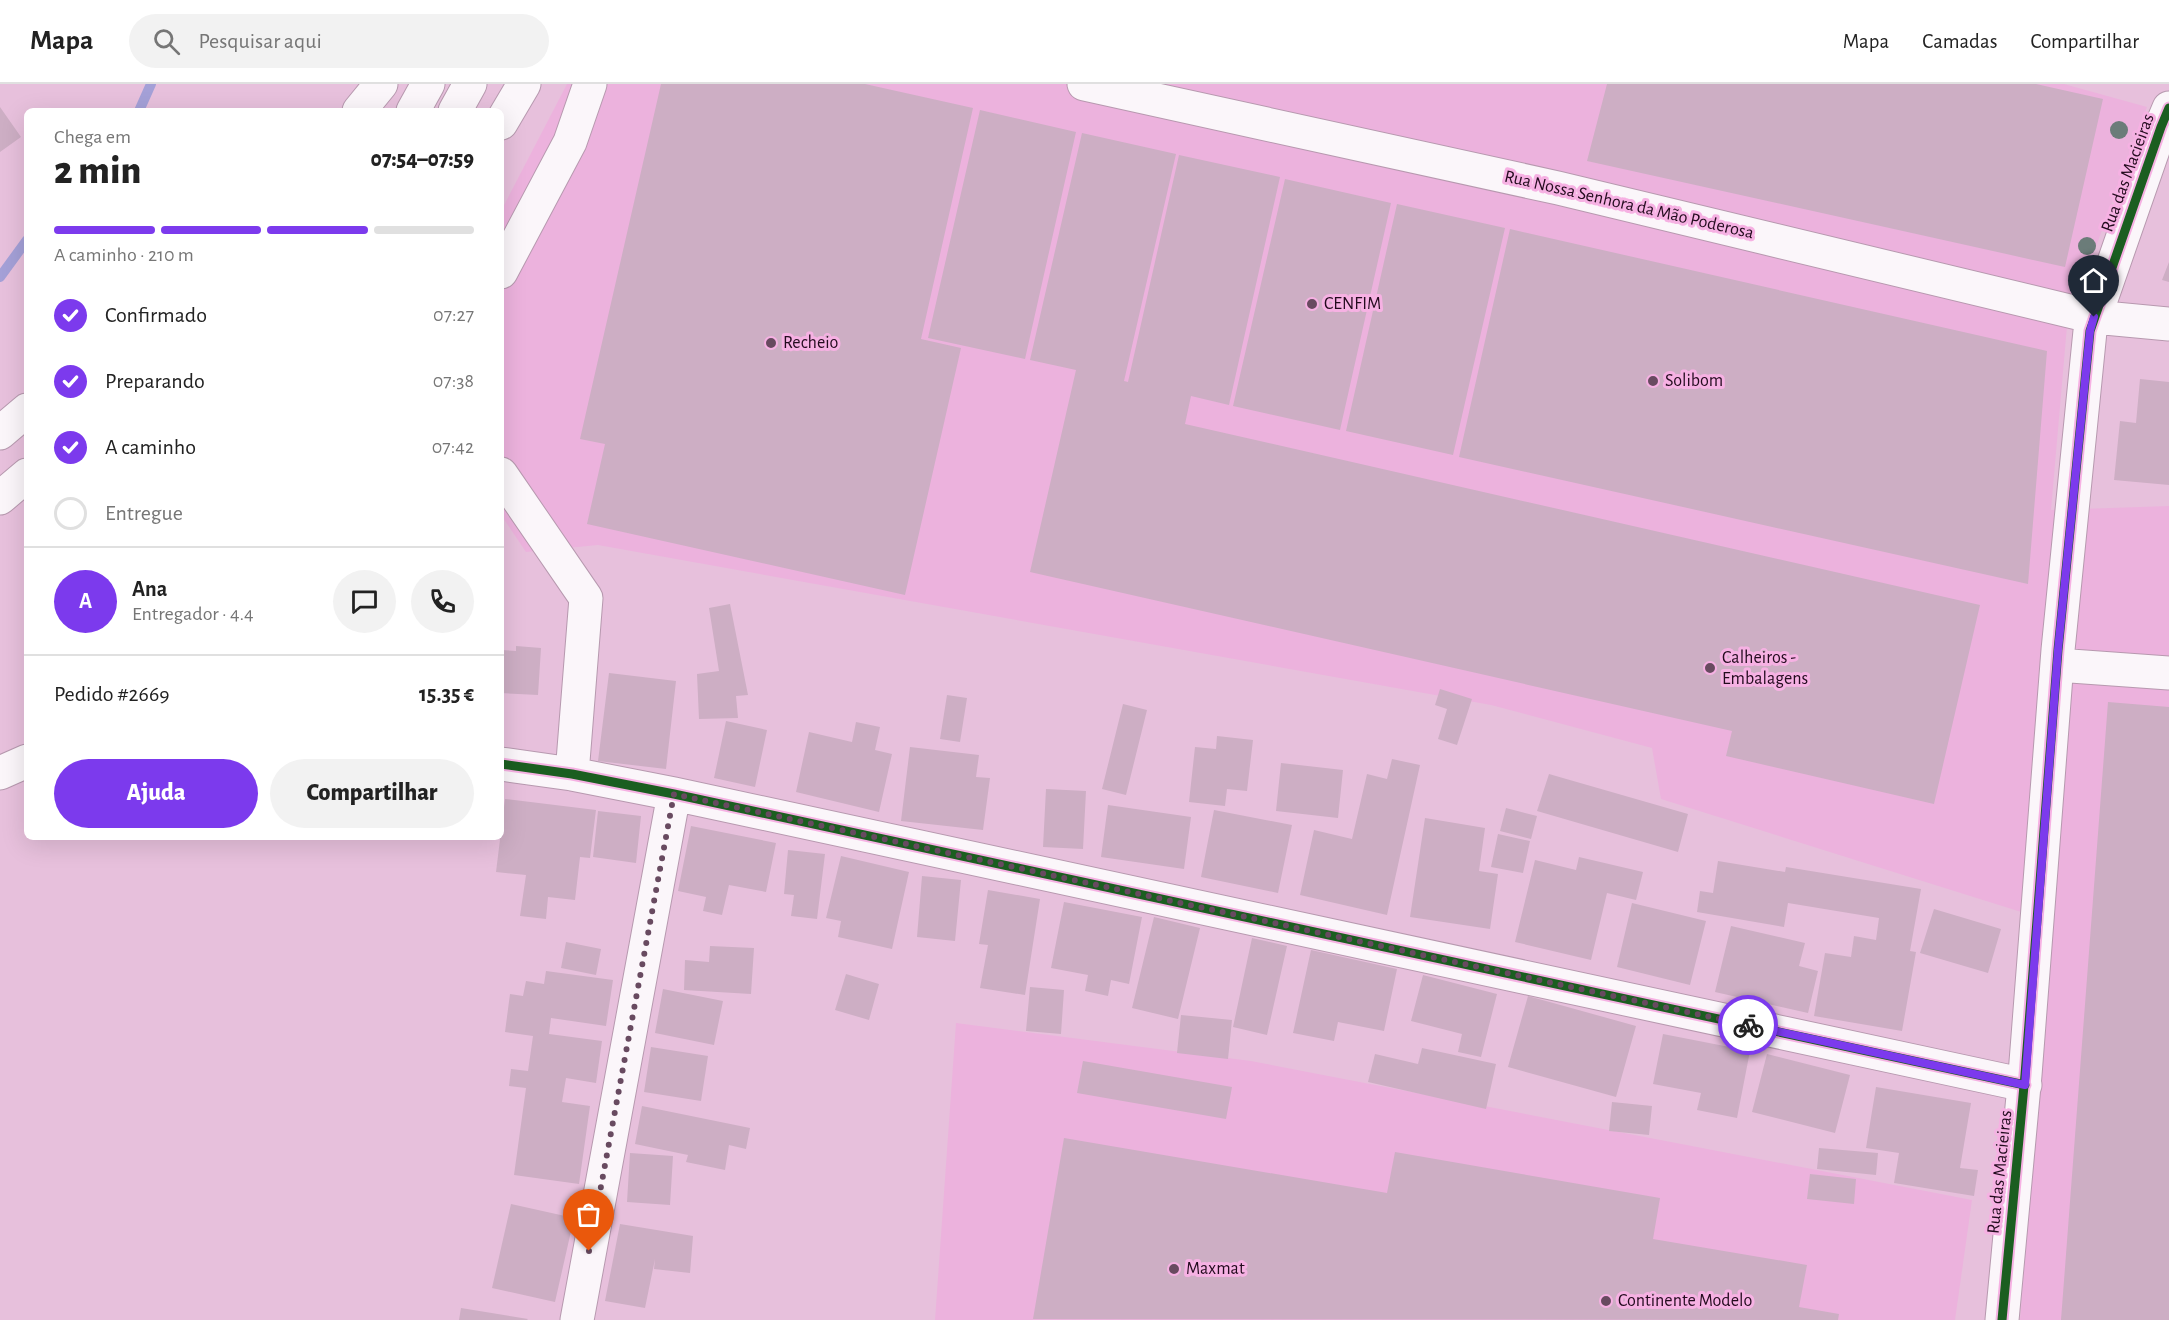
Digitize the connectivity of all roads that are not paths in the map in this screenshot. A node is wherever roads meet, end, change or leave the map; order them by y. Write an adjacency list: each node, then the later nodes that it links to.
1 (381, 84): 8 (main road)
2 (428, 84): 9 (main road)
3 (470, 84): 10 (main road)
4 (524, 84): 12 (main road)
5 (590, 84): 13 (main road)
6 (1084, 84): 7 (main road, Rua Nossa Senhora da Mão Poderosa)
7 (1162, 92): 14 (main road, Rua Nossa Senhora da Mão Poderosa)
8 (362, 108)
9 (415, 108)
10 (457, 108)
11 (2169, 108): 14 (main road, Rua das Macieiras)
12 (504, 118)
13 (504, 266)
14 (2094, 317): 15 (main road, Rua Nossa Senhora da Mão Poderosa); 25 (main road, Rua das Macieiras)
15 (2169, 324)
16 (24, 413): 17 (main road)
17 (0, 433)
18 (24, 436): 19 (main road)
19 (0, 450)
20 (24, 478): 23 (main road)
21 (504, 478): 30 (main road)
22 (24, 497): 24 (main road)
23 (0, 498)
24 (0, 509)
25 (2057, 664): 26 (main road); 32 (main road, Rua das Macieiras)
26 (2169, 673)
27 (24, 762): 29 (main road)
28 (504, 764): 30 (main road)
29 (0, 773)
30 (572, 774): 31 (main road)
31 (674, 794): 32 (main road); 33 (main road)
32 (2025, 1085): 34 (main road, Rua das Macieiras)
33 (576, 1320)
34 (2002, 1320)

